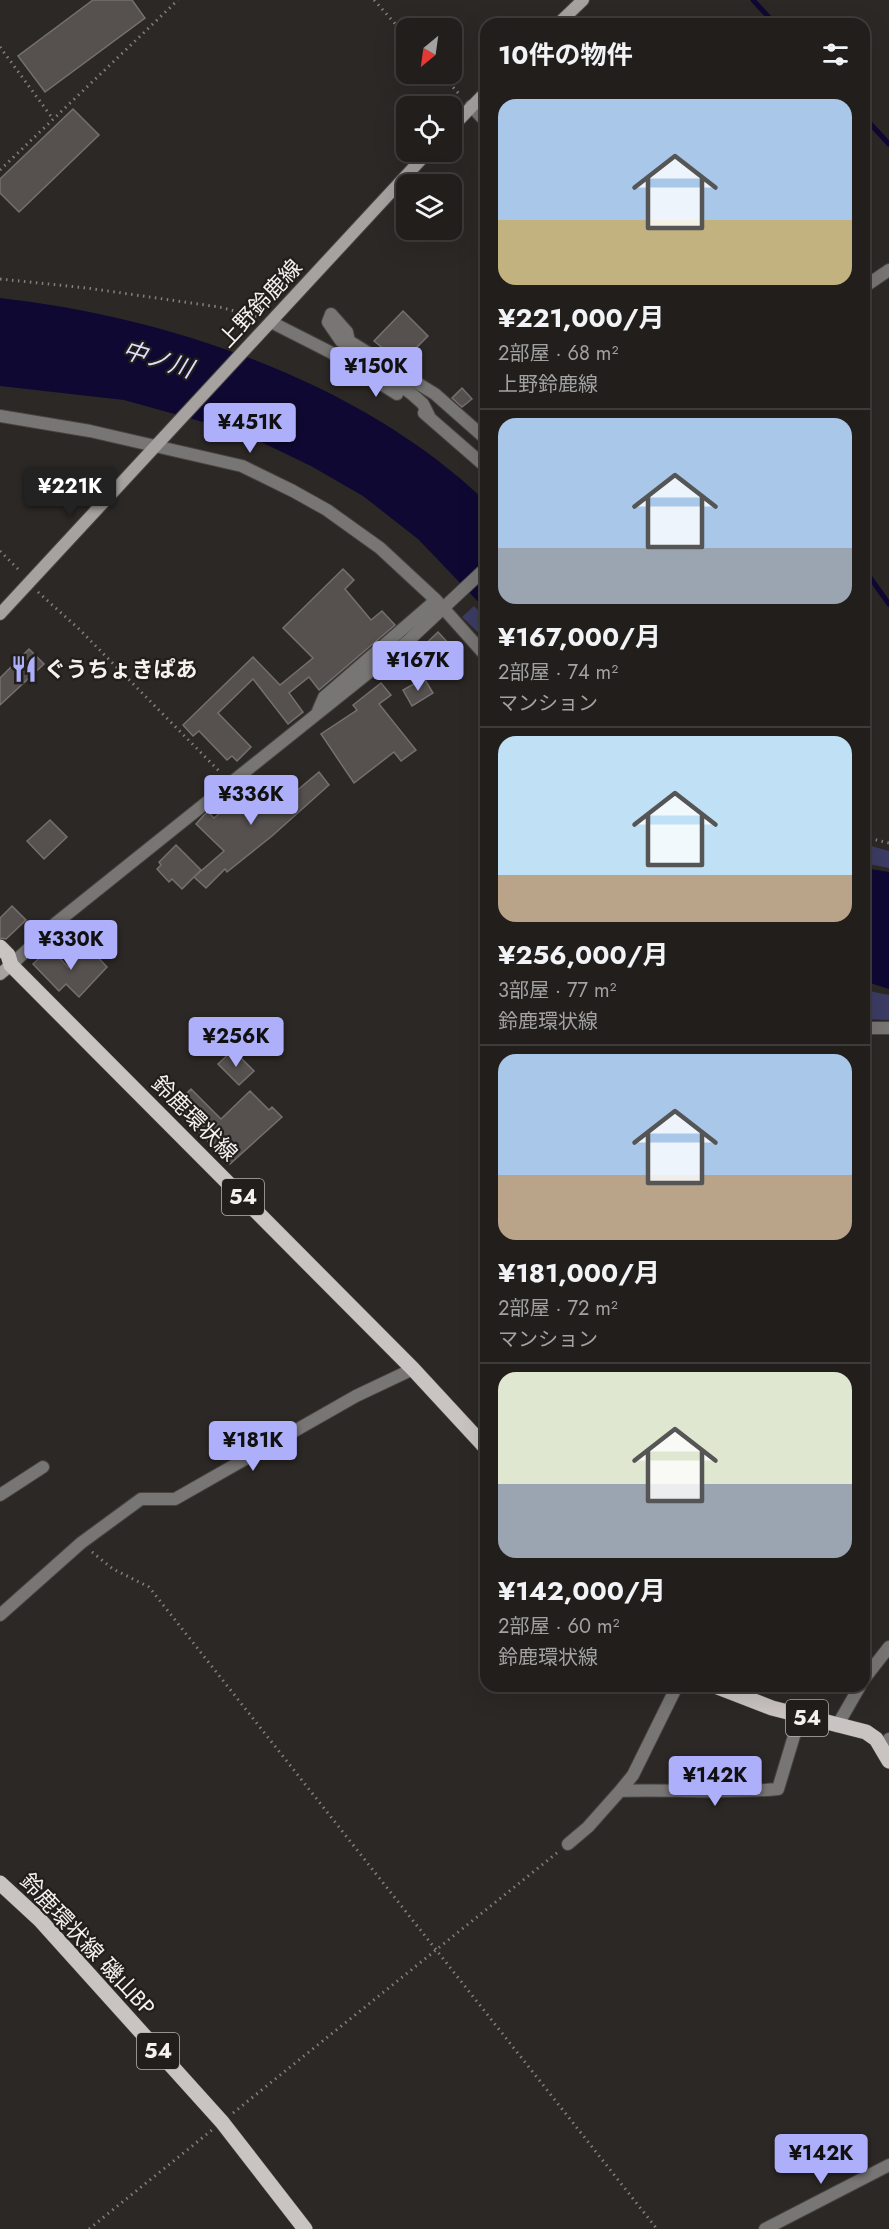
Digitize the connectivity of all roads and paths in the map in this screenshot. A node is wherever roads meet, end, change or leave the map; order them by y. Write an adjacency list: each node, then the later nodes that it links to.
1 (178, 0): 12 (path)
2 (374, 0): 5 (path)
3 (583, 0): 4 (main road)
4 (564, 18)
5 (396, 25)
6 (0, 47): 12 (path)
7 (450, 84): 9 (path)
8 (480, 98): 9 (main road)
9 (471, 106): 10 (main road); 11 (street)
10 (462, 116)
11 (480, 116)
12 (53, 119): 14 (path)
13 (419, 162): 18 (main road, 上野鈴鹿線)
14 (0, 170)
15 (889, 270): 17 (street)
16 (0, 279): 18 (path)
17 (870, 283)
18 (271, 322): 20 (street); 22 (main road, 上野鈴鹿線)
19 (0, 416): 22 (street)
20 (429, 416): 21 (street); 23 (street)
21 (480, 434)
22 (159, 443): 26 (main road, 上野鈴鹿線); 27 (street)
23 (480, 463)
24 (0, 551): 26 (path)
25 (480, 573): 27 (street)
26 (30, 583): 28 (main road, 上野鈴鹿線); 30 (path)
27 (442, 604): 29 (street); 30 (street)
28 (0, 614)
29 (480, 649)
30 (230, 782): 34 (street)
31 (870, 838): 32 (path)
32 (889, 843)
33 (0, 947): 34 (main road, 鈴鹿環状線 / 54)
34 (5, 970): 37 (main road, 鈴鹿環状線 / 54)
35 (870, 1028): 36 (street)
36 (889, 1028)
37 (413, 1369): 38 (main road, 鈴鹿環状線 / 54); 41 (street)
38 (480, 1442)
39 (43, 1467): 40 (street)
40 (0, 1495)
41 (81, 1543): 42 (street); 54 (path)
42 (0, 1615)
43 (889, 1647): 44 (street)
44 (870, 1671)
45 (674, 1692): 51 (street)
46 (731, 1692): 48 (main road, 54)
47 (857, 1692): 49 (street)
48 (800, 1716): 49 (main road, 54); 51 (street)
49 (837, 1726): 50 (main road, 54)
50 (886, 1749)
51 (620, 1791): 52 (street)
52 (568, 1844): 54 (path)
53 (0, 1883): 55 (main road, 鈴鹿環状線 磯山BP / 54)
54 (437, 1948): 55 (path); 59 (path)
55 (222, 2122): 57 (path); 58 (main road, 鈴鹿環状線 磯山BP / 54)
56 (889, 2165): 60 (street)
57 (89, 2229)
58 (305, 2229)
59 (657, 2229)
60 (765, 2229)

